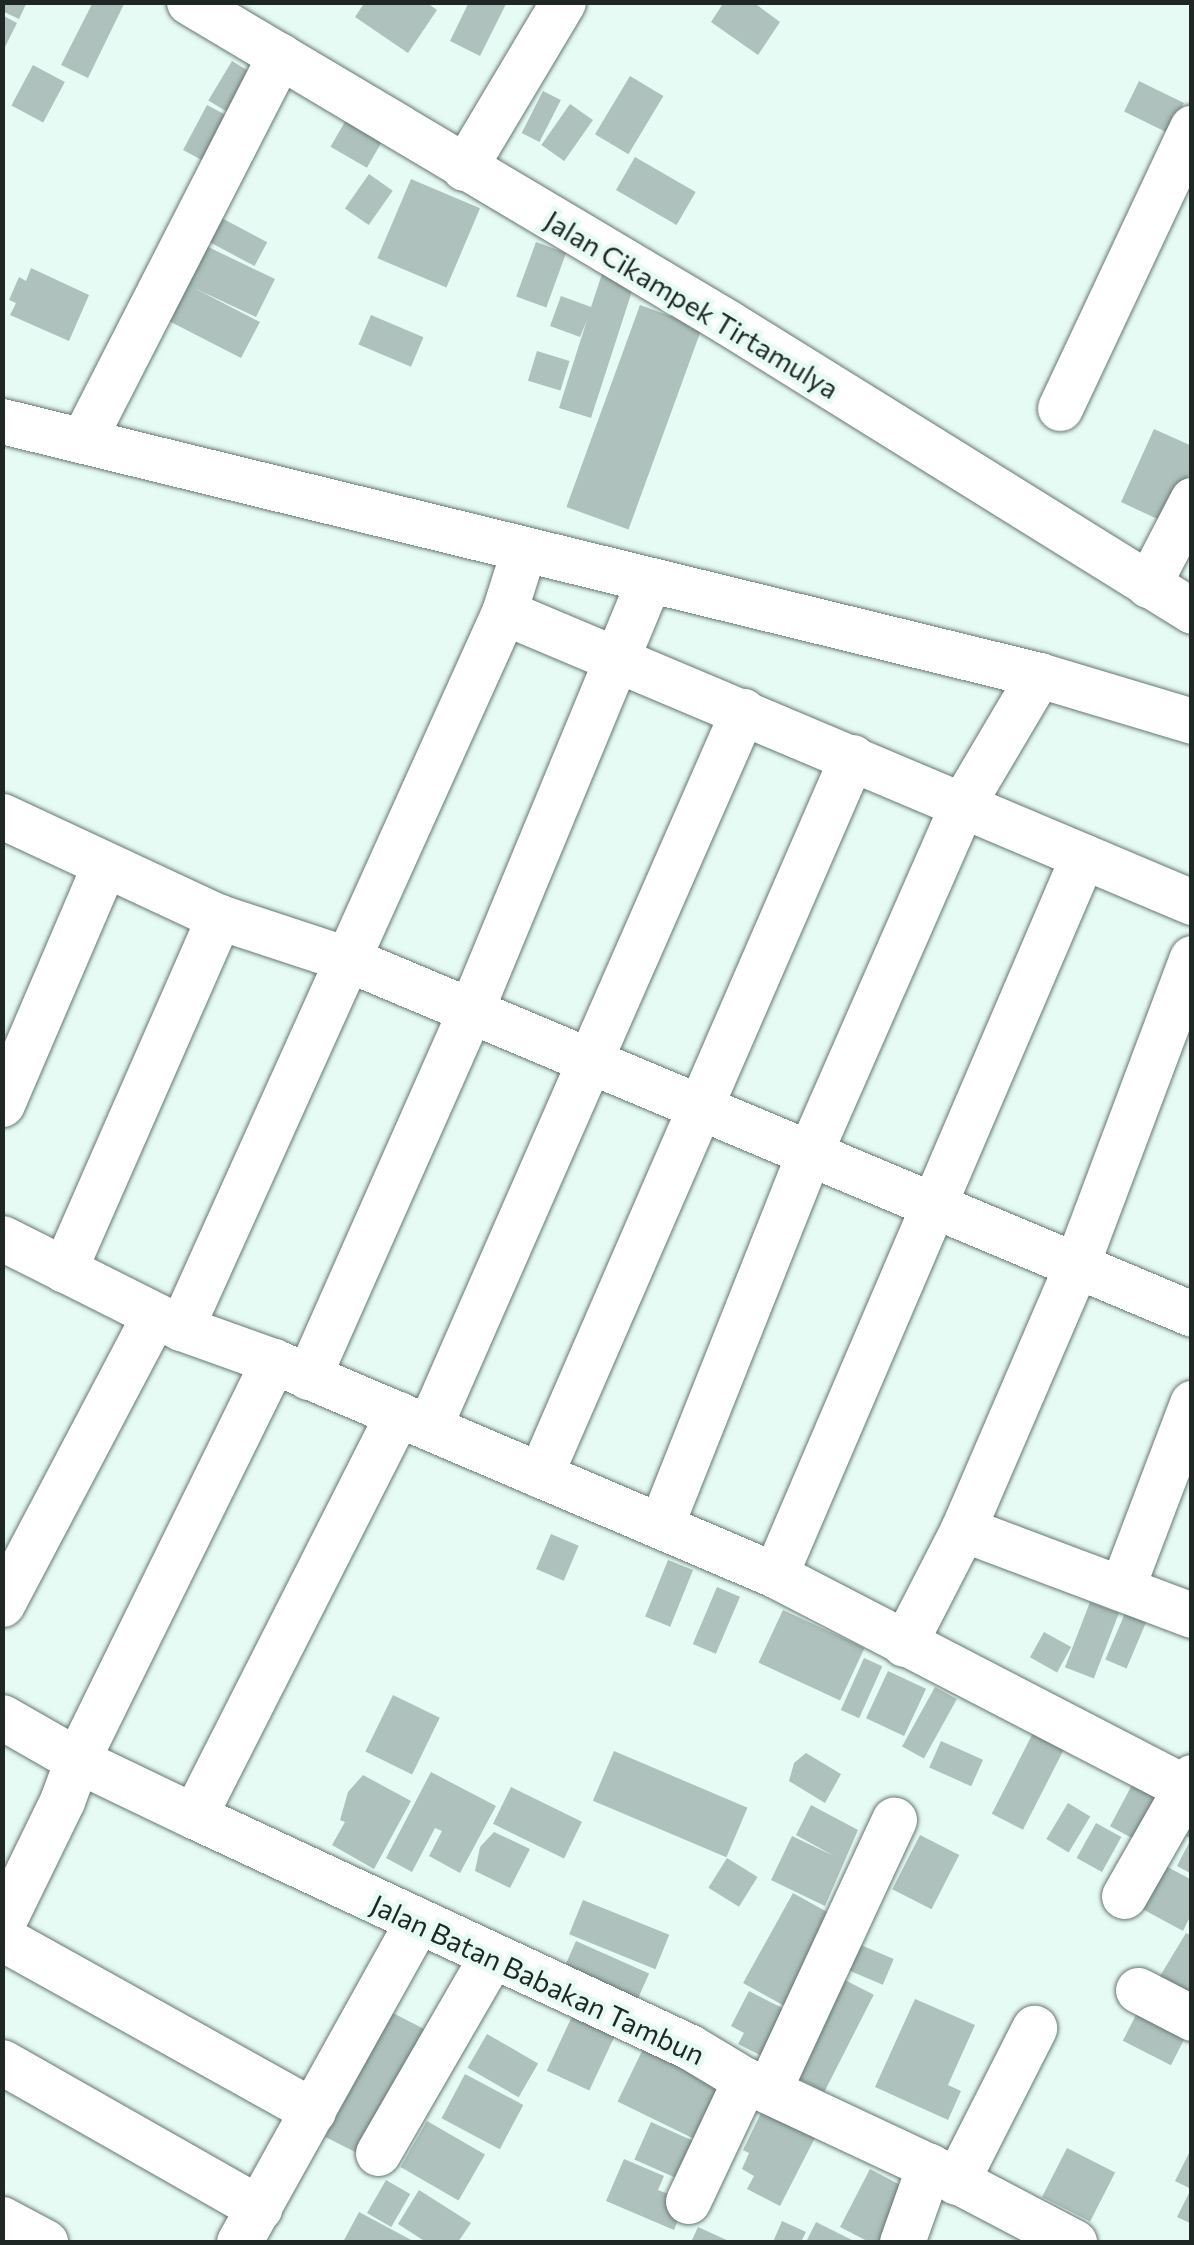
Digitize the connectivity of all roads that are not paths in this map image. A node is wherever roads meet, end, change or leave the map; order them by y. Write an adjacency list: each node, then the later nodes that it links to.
1 (190, 2): 3 (street, Jalan Cikampek Tirtamulya)
2 (563, 2): 5 (street)
3 (280, 55): 5 (street, Jalan Cikampek Tirtamulya); 8 (street)
4 (1186, 153): 6 (street)
5 (464, 168): 12 (street, Jalan Cikampek Tirtamulya)
6 (1060, 408)
7 (2, 421): 8 (street)
8 (83, 440): 10 (street)
9 (1192, 500): 12 (street)
10 (523, 552): 11 (street); 13 (street)
11 (649, 581): 15 (street); 16 (street)
12 (1148, 585): 14 (street, Jalan Cikampek Tirtamulya)
13 (504, 612): 15 (street); 27 (street)
14 (1192, 612)
15 (619, 658): 17 (street); 28 (street)
16 (1039, 676): 18 (street); 20 (street)
17 (743, 711): 19 (street); 29 (street)
18 (1192, 721)
19 (852, 757): 20 (street); 31 (street)
20 (962, 805): 22 (street); 32 (street)
21 (2, 816): 23 (street)
22 (1083, 856): 24 (street); 33 (street)
23 (104, 864): 25 (street); 30 (street)
24 (1192, 902)
25 (219, 917): 27 (street); 36 (street)
26 (1192, 958): 35 (street)
27 (350, 960): 28 (street); 38 (street)
28 (470, 1010): 29 (street); 39 (street)
29 (592, 1064): 31 (street); 41 (street)
30 (2, 1104)
31 (696, 1106): 32 (street); 42 (street)
32 (809, 1154): 33 (street); 43 (street)
33 (937, 1203): 35 (street); 45 (street)
34 (6, 1248): 36 (street)
35 (1076, 1266): 37 (street); 44 (street)
36 (64, 1270): 38 (street)
37 (1192, 1314)
38 (168, 1322): 39 (street); 47 (street)
39 (291, 1369): 41 (street); 51 (street)
40 (1192, 1403): 46 (street)
41 (413, 1420): 42 (street); 53 (street)
42 (540, 1475): 43 (street)
43 (661, 1525): 45 (street)
44 (963, 1528): 46 (street); 49 (street)
45 (775, 1575): 49 (street)
46 (1123, 1586): 48 (street)
47 (2, 1604)
48 (1192, 1615)
49 (904, 1644): 52 (street)
50 (2, 1717): 51 (street, Jalan Batan Babakan Tambun)
51 (77, 1760): 53 (street, Jalan Batan Babakan Tambun); 57 (street)
52 (1189, 1782): 55 (street)
53 (194, 1816): 56 (street, Jalan Batan Babakan Tambun)
54 (894, 1820): 64 (street)
55 (1124, 1896)
56 (416, 1922): 59 (street, Jalan Batan Babakan Tambun); 65 (street)
57 (2, 1924)
58 (2, 1938): 65 (street)
59 (490, 1957): 64 (street, Jalan Batan Babakan Tambun); 66 (street)
60 (1138, 1990): 61 (street)
61 (1192, 2018)
62 (1034, 2028): 67 (street)
63 (2, 2062): 70 (street)
64 (757, 2085): 67 (street, Jalan Batan Babakan Tambun); 68 (street)
65 (313, 2111): 70 (street)
66 (378, 2153)
67 (943, 2174): 72 (street); 73 (street, Jalan Batan Babakan Tambun)
68 (688, 2201)
69 (2, 2220): 71 (street)
70 (249, 2225)
71 (46, 2242)
72 (902, 2242)
73 (1074, 2242)

